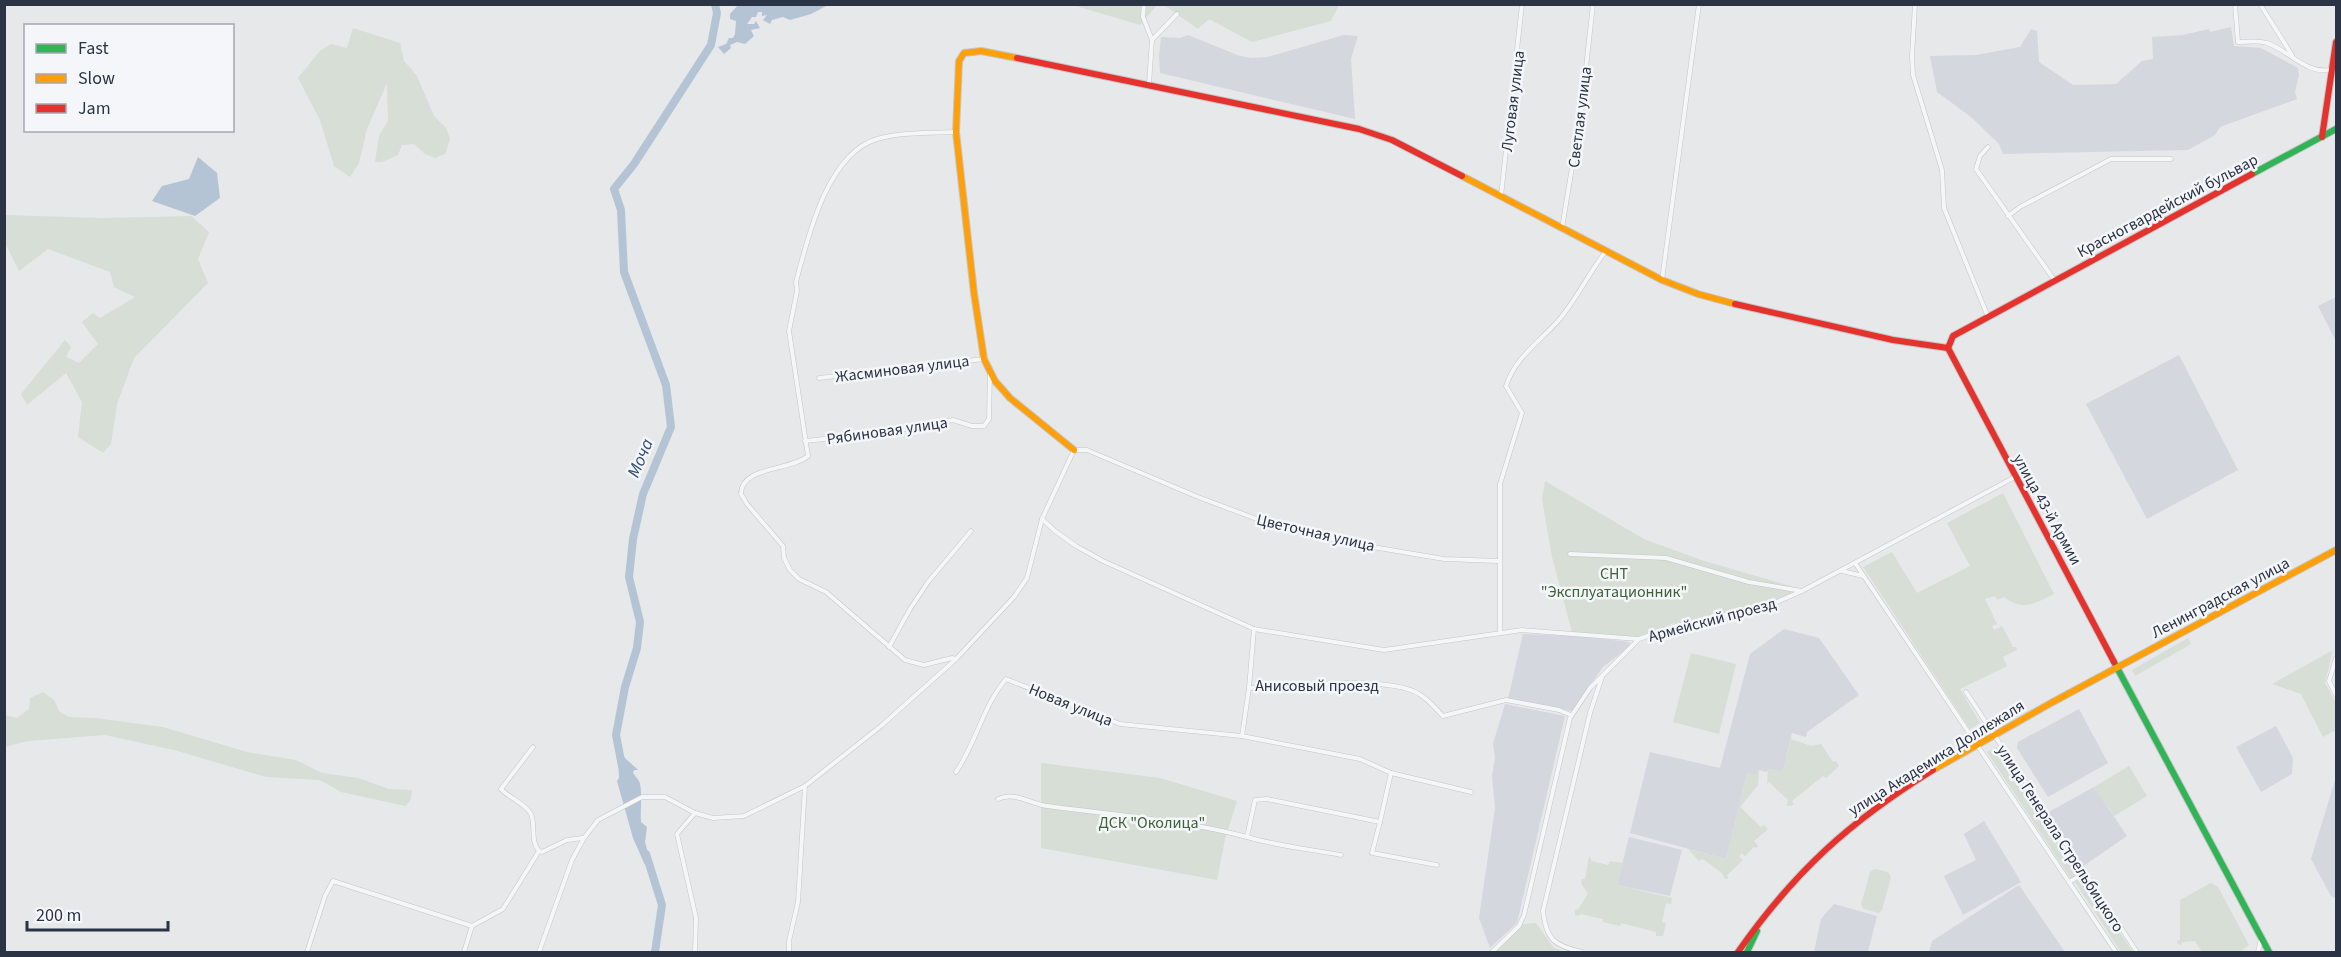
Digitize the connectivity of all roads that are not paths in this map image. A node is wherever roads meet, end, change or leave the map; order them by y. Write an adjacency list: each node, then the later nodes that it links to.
1 (1144, 4): 9 (street)
2 (1522, 4): 19 (street, Луговая улица)
3 (1593, 4): 21 (street, Светлая улица)
4 (1699, 4): 23 (street)
5 (1916, 4): 25 (street)
6 (2235, 4): 11 (street)
7 (2260, 4): 11 (street)
8 (1177, 14): 9 (street)
9 (1152, 40): 13 (street)
10 (2337, 42): 12 (street)
11 (2292, 56): 12 (street)
12 (2332, 70): 16 (street)
13 (1149, 84): 15 (street); 19 (street)
14 (2337, 129): 16 (street, Красногвардейский бульвар)
15 (956, 132): 27 (street); 30 (street)
16 (2322, 137): 24 (street, Красногвардейский бульвар)
17 (1988, 147): 20 (street)
18 (2171, 159): 20 (street)
19 (1501, 197): 21 (street)
20 (2008, 216): 24 (street)
21 (1562, 228): 22 (street)
22 (1606, 251): 23 (street); 37 (street)
23 (1662, 280): 26 (street)
24 (2055, 281): 25 (street, Красногвардейский бульвар)
25 (1988, 317): 26 (street, Красногвардейский бульвар)
26 (1948, 348): 32 (street, улица 43-й Армии)
27 (984, 359): 28 (street); 29 (street, Жасминовая улица)
28 (990, 372): 30 (street, Рябиновая улица); 31 (street)
29 (819, 378)
30 (806, 441): 45 (street)
31 (1074, 450): 33 (street); 37 (street, Цветочная улица)
32 (2015, 477): 38 (street, Армейский проезд); 49 (street, улица 43-й Армии)
33 (1042, 519): 42 (street); 47 (street)
34 (971, 531): 45 (street)
35 (2337, 550): 48 (street, Ленинградская улица)
36 (1569, 554): 41 (street)
37 (1498, 561): 43 (street)
38 (1855, 563): 39 (street, Армейский проезд); 40 (street, улица Генерала Стрельбицкого)
39 (1841, 571): 40 (street); 41 (street, Армейский проезд)
40 (1864, 576): 58 (street, улица Генерала Стрельбицкого)
41 (1802, 591): 44 (street, Армейский проезд)
42 (1254, 629): 43 (street); 52 (street, Анисовый проезд)
43 (1500, 631): 44 (street)
44 (1639, 639): 50 (street, Армейский проезд)
45 (889, 647): 47 (street)
46 (2337, 658): 54 (street)
47 (956, 659): 62 (street)
48 (2129, 660): 49 (street, Ленинградская улица); 51 (street)
49 (2117, 666): 51 (street, улица 43-й Армии); 56 (street, улица Академика Доллежаля)
50 (1603, 675): 55 (street); 83 (street, Армейский проезд)
51 (2126, 683): 76 (street, улица 43-й Армии)
52 (1249, 688): 55 (street, Анисовый проезд); 57 (street)
53 (1966, 692): 56 (street, улица Генерала Стрельбицкого)
54 (2337, 695)
55 (1571, 716): 82 (street)
56 (1994, 735): 58 (street, улица Академика Доллежаля); 72 (street, улица Генерала Стрельбицкого)
57 (1242, 736): 60 (street, Новая улица); 61 (street, Новая улица)
58 (1977, 745): 73 (street, улица Генерала Стрельбицкого); 74 (street, улица Академика Доллежаля)
59 (533, 747): 69 (street)
60 (956, 772)
61 (1391, 773): 63 (street, Новая улица); 66 (street)
62 (805, 786): 65 (street); 81 (street)
63 (1471, 792)
64 (998, 799): 67 (street)
65 (695, 813): 68 (street); 80 (street)
66 (1380, 822): 67 (street); 71 (street)
67 (1247, 837): 70 (street)
68 (584, 838): 69 (street); 79 (street)
69 (539, 851): 75 (street)
70 (1341, 855)
71 (1437, 865)
72 (2085, 873): 73 (street); 87 (street, улица Генерала Стрельбицкого)
73 (2069, 882): 86 (street, улица Генерала Стрельбицкого)
74 (1764, 919): 84 (street, улица Академика Доллежаля); 85 (street, улица Академика Доллежаля)
75 (472, 926): 77 (street); 78 (street)
76 (2261, 938): 88 (street); 89 (street, улица 43-й Армии)
77 (307, 952)
78 (464, 952)
79 (539, 952)
80 (695, 952)
81 (789, 952)
82 (1492, 952)
83 (1582, 952)
84 (1738, 952)
85 (1747, 952)
86 (2116, 952)
87 (2137, 952)
88 (2258, 952)
89 (2269, 952)

